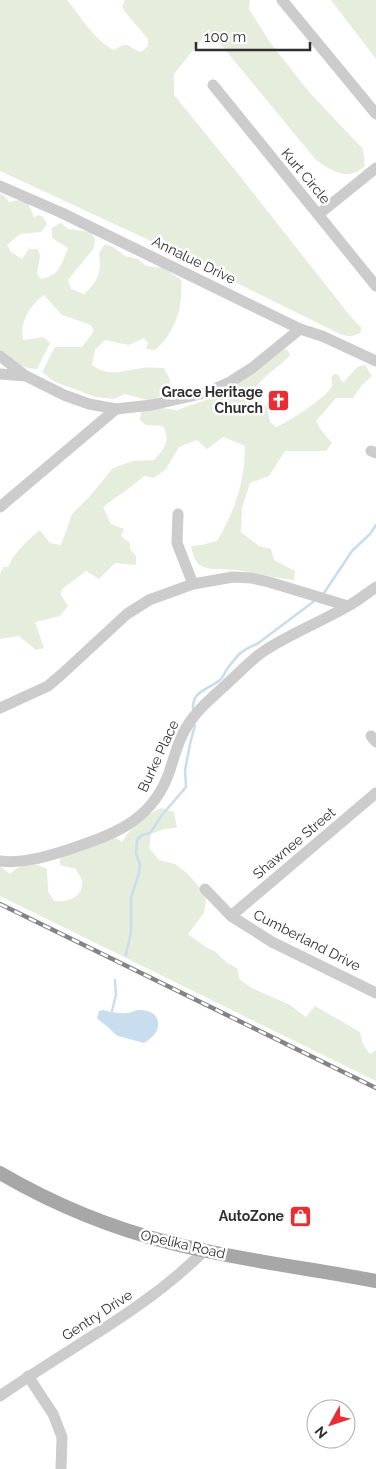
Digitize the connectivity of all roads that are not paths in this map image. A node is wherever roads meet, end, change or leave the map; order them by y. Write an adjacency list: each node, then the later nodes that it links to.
1 (282, 0): 3 (street)
2 (214, 85): 6 (street, Kurt Circle)
3 (376, 114)
4 (376, 168): 6 (street)
5 (0, 186): 8 (street, Annalue Drive)
6 (319, 214): 7 (street, Kurt Circle)
7 (376, 286)
8 (300, 329): 10 (street, Annalue Drive); 13 (street)
9 (0, 356): 12 (street)
10 (376, 361)
11 (0, 374): 12 (street)
12 (26, 376): 13 (street)
13 (116, 409): 14 (street)
14 (0, 507)
15 (178, 514): 16 (street)
16 (193, 584): 18 (street); 19 (street)
17 (376, 587): 18 (street, Burke Place)
18 (348, 606): 21 (street, Burke Place)
19 (0, 708)
20 (376, 793): 23 (street, Shawnee Street)
21 (0, 861)
22 (205, 889): 23 (street, Cumberland Drive)
23 (230, 916): 24 (street, Cumberland Drive)
24 (376, 993)
25 (0, 1173): 26 (main road, Opelika Road)
26 (204, 1251): 27 (main road, Opelika Road); 28 (street, Gentry Drive)
27 (376, 1281)
28 (28, 1376): 29 (street, Gentry Drive); 30 (street)
29 (0, 1396)
30 (61, 1469)

